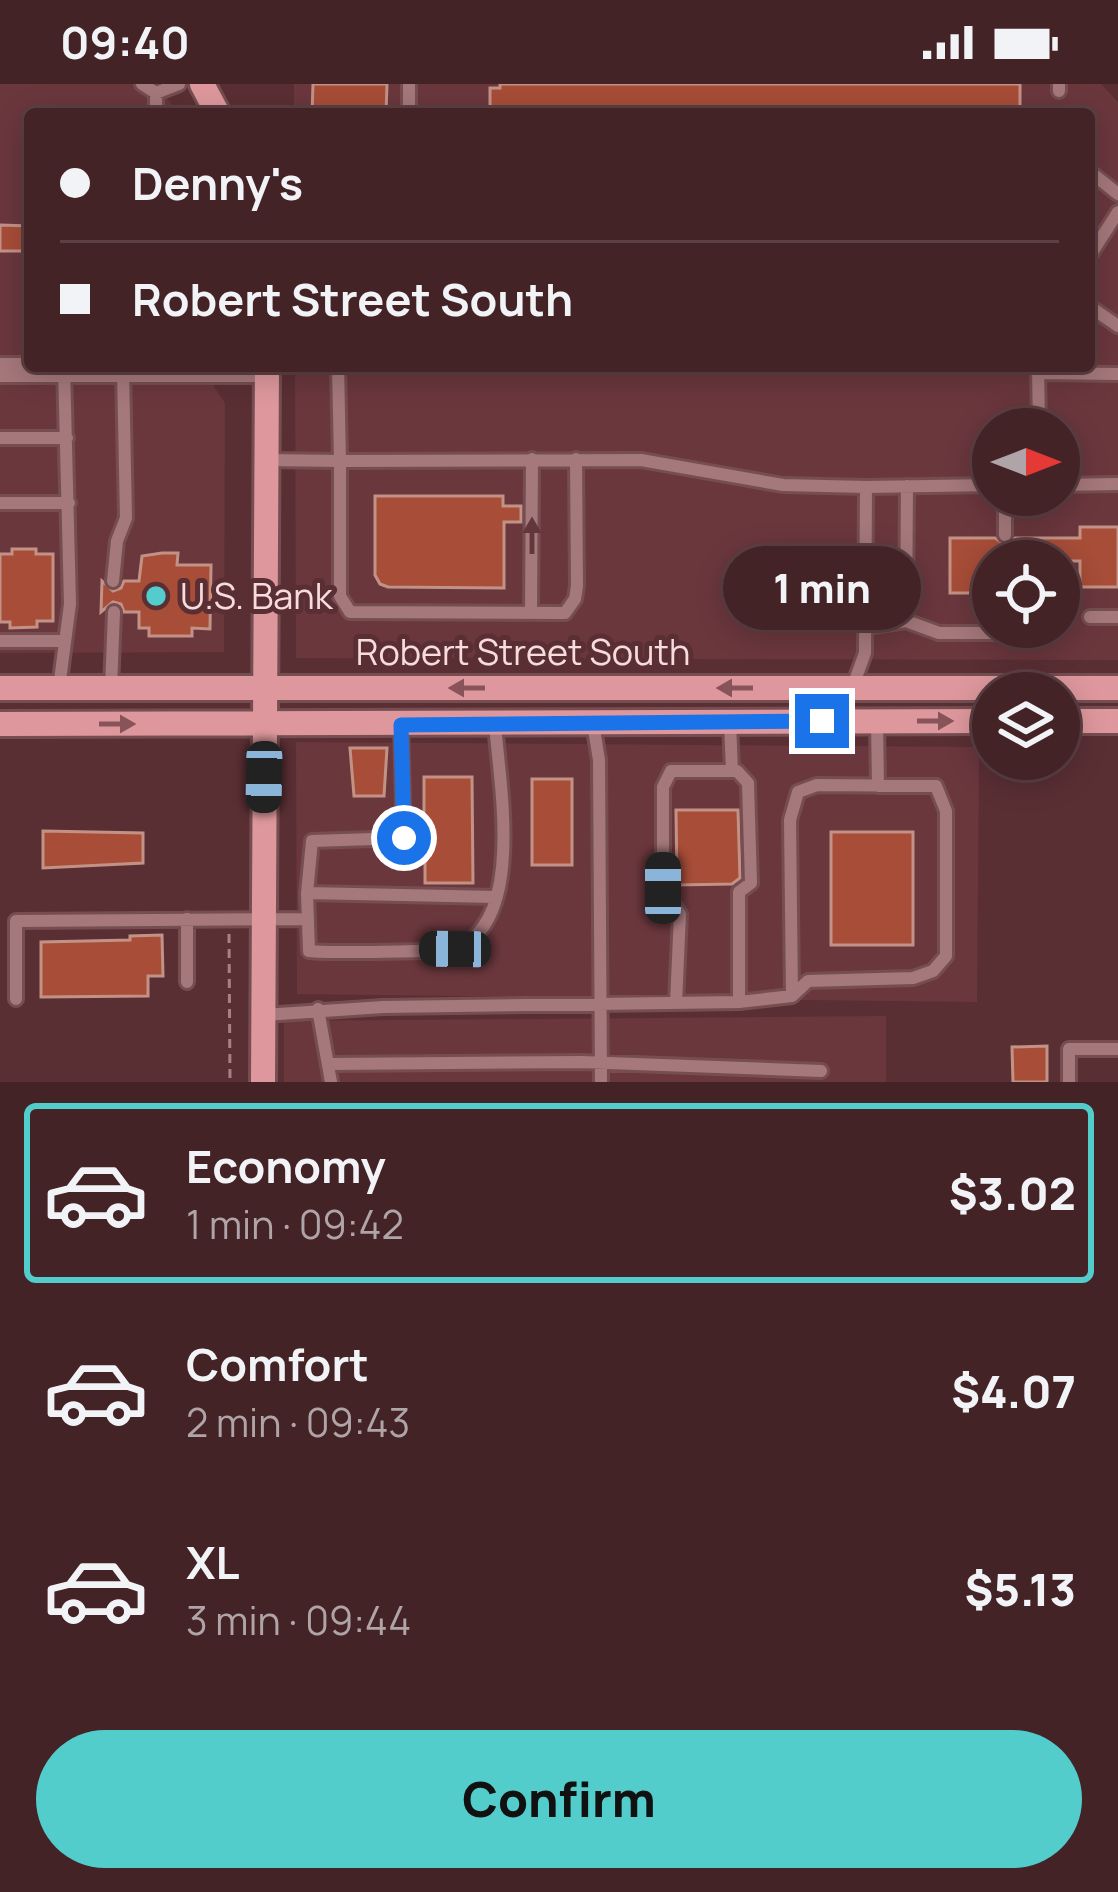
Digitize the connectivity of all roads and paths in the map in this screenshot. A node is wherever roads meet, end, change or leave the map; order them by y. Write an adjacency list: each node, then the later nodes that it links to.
1 (142, 84): 3 (lane)
2 (179, 84): 3 (lane)
3 (156, 94): 4 (lane)
4 (156, 108)
5 (1118, 212): 6 (lane)
6 (1095, 248)
7 (64, 372): 16 (lane)
8 (123, 372): 30 (lane)
9 (267, 372): 19 (main road)
10 (338, 372): 20 (lane)
11 (1038, 372): 14 (lane)
12 (1078, 372): 13 (lane)
13 (1118, 374)
14 (1039, 408)
15 (0, 438): 16 (lane)
16 (67, 438): 27 (lane)
17 (532, 458): 18 (lane); 20 (lane); 32 (lane, one-way to 17)
18 (576, 459): 25 (lane); 32 (lane)
19 (266, 460): 20 (lane); 44 (main road)
20 (340, 461): 32 (lane)
21 (1118, 484): 23 (lane)
22 (972, 485): 24 (lane)
23 (1080, 485)
24 (907, 486): 25 (lane); 35 (lane)
25 (866, 487): 36 (lane)
26 (0, 503): 27 (lane)
27 (69, 503): 39 (lane)
28 (1005, 516): 29 (lane)
29 (1005, 536)
30 (113, 580)
31 (114, 612): 43 (lane)
32 (531, 613)
33 (1090, 617): 34 (lane)
34 (1118, 617)
35 (906, 621): 36 (lane); 37 (lane)
36 (866, 627): 40 (lane)
37 (972, 631)
38 (0, 641): 39 (lane)
39 (65, 641): 42 (lane)
40 (853, 687): 44 (main road, Robert Street South, one-way to 44); 45 (main road, Robert Street South); 47 (main road)
41 (0, 688): 42 (main road, Robert Street South)
42 (59, 688): 43 (main road, Robert Street South)
43 (111, 688): 44 (main road, Robert Street South)
44 (265, 688): 55 (main road)
45 (1118, 688)
46 (730, 721): 47 (main road, Robert Street South); 51 (main road, Robert Street South); 57 (lane)
47 (822, 721): 48 (main road, Robert Street South)
48 (877, 721): 49 (main road, Robert Street South, one-way to 49); 58 (lane)
49 (972, 721)
50 (1080, 721): 52 (main road)
51 (592, 722): 54 (main road, Robert Street South); 70 (lane)
52 (1118, 722)
53 (0, 724): 55 (main road, Robert Street South, one-way to 55)
54 (494, 724): 56 (main road, Robert Street South); 60 (lane)
55 (264, 725): 56 (main road, Robert Street South); 64 (main road)
56 (401, 725): 59 (lane)
57 (732, 771): 68 (lane); 69 (lane)
58 (878, 785): 66 (lane); 66 (lane)
59 (307, 893): 60 (lane); 61 (lane)
60 (496, 897): 61 (lane)
61 (308, 919): 64 (lane)
62 (188, 920): 63 (lane); 65 (lane); 67 (lane)
63 (229, 920): 64 (lane); 77 (path)
64 (263, 920): 72 (main road)
65 (188, 982)
66 (792, 996): 68 (lane)
67 (16, 999)
68 (740, 1001): 69 (lane)
69 (676, 1003): 70 (lane)
70 (602, 1006): 71 (lane); 75 (lane)
71 (318, 1009): 72 (lane); 74 (lane)
72 (262, 1016): 78 (main road)
73 (1118, 1049): 81 (lane)
74 (330, 1064): 75 (lane); 79 (lane)
75 (601, 1064): 76 (lane); 80 (lane)
76 (821, 1071)
77 (230, 1082)
78 (263, 1082)
79 (331, 1082)
80 (601, 1082)
81 (1069, 1082)

